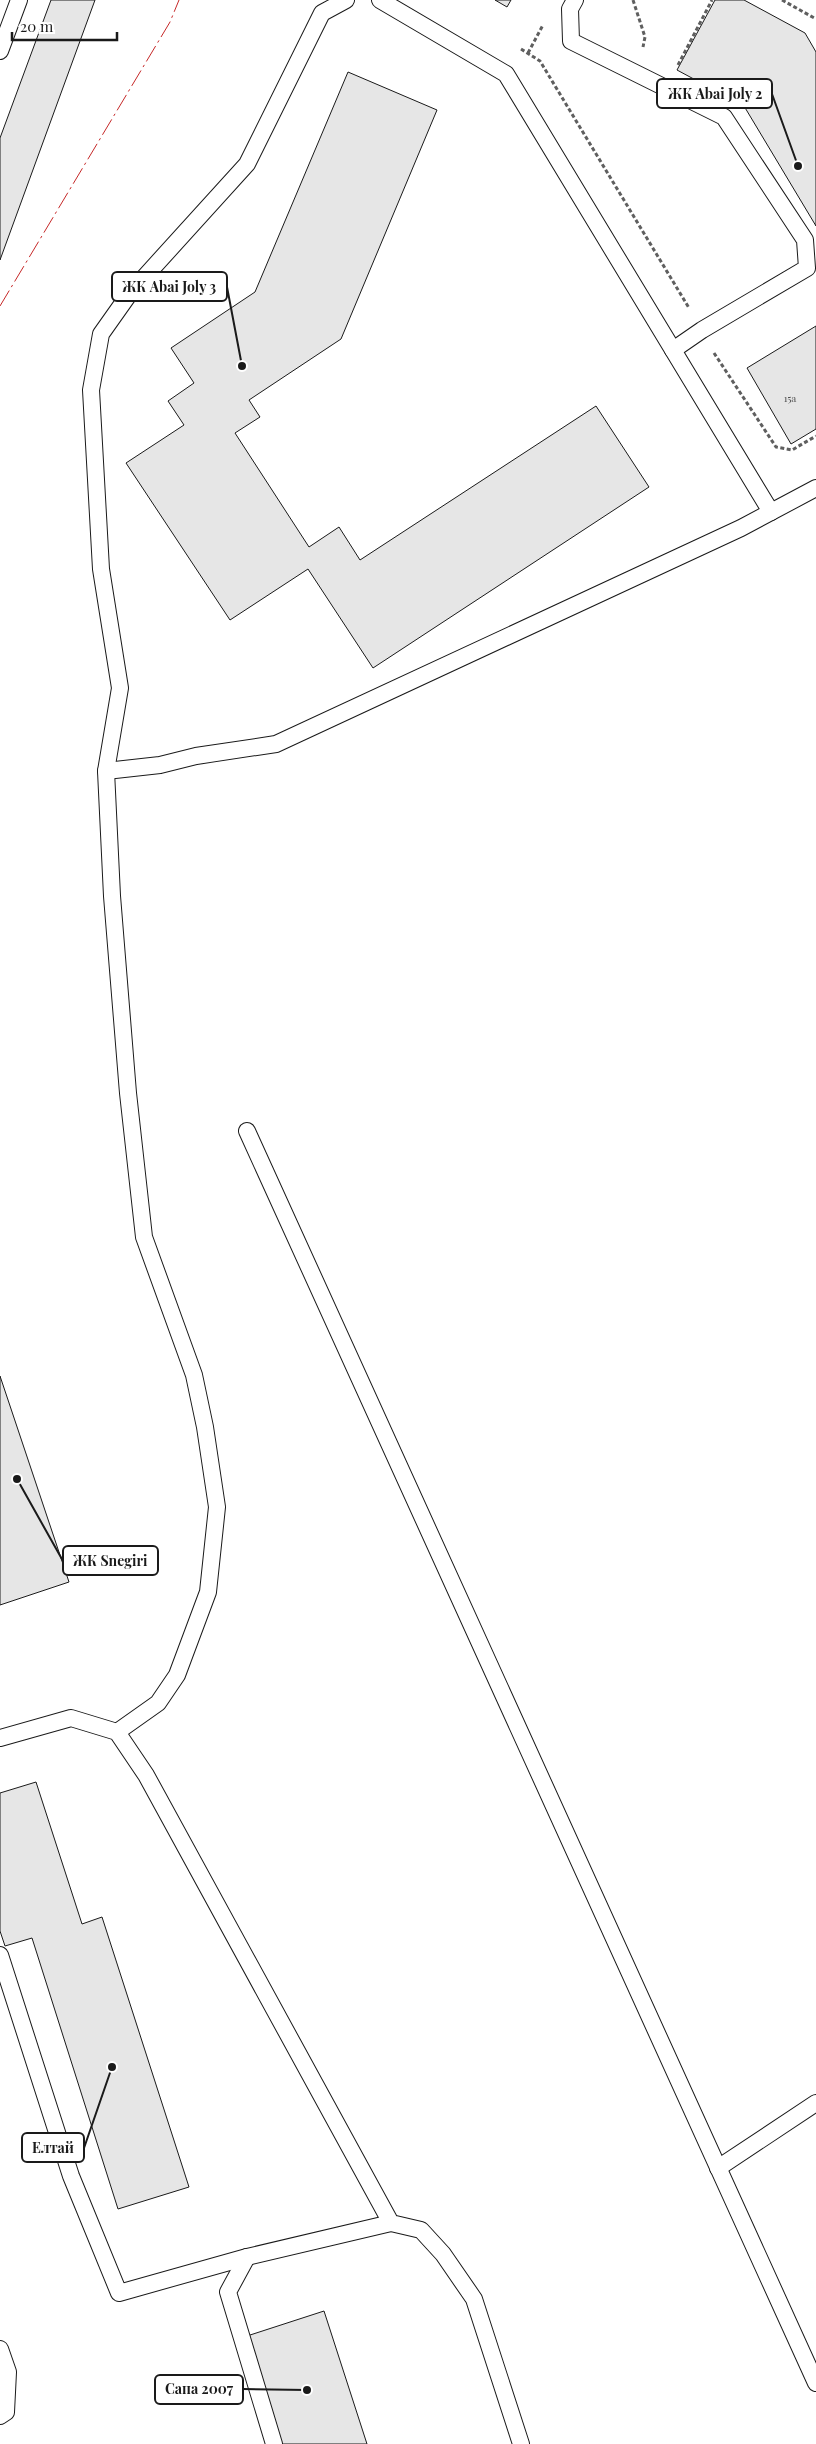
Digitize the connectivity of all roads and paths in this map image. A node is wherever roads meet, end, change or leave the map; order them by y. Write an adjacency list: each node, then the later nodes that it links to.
1 (19, 0): 9 (lane)
2 (346, 0): 17 (lane)
3 (380, 0): 13 (lane)
4 (575, 0): 10 (lane)
5 (633, 0): 10 (path)
6 (712, 0): 11 (path)
7 (782, 0): 8 (path)
8 (816, 19)
9 (0, 51)
10 (639, 75): 11 (lane)
11 (666, 88): 12 (lane)
12 (702, 330): 13 (lane); 14 (path)
13 (673, 350): 16 (lane)
14 (816, 436)
15 (816, 488): 16 (lane)
16 (771, 512): 17 (lane)
17 (106, 771): 19 (lane)
18 (247, 1131): 23 (lane)
19 (117, 1732): 20 (lane); 24 (lane)
20 (0, 1738)
21 (0, 1955): 25 (lane)
22 (816, 2104): 23 (lane)
23 (718, 2168): 27 (lane)
24 (390, 2223): 25 (lane); 30 (lane)
25 (247, 2257): 29 (lane)
26 (0, 2349): 28 (lane)
27 (816, 2384)
28 (0, 2416)
29 (274, 2444)
30 (521, 2444)

